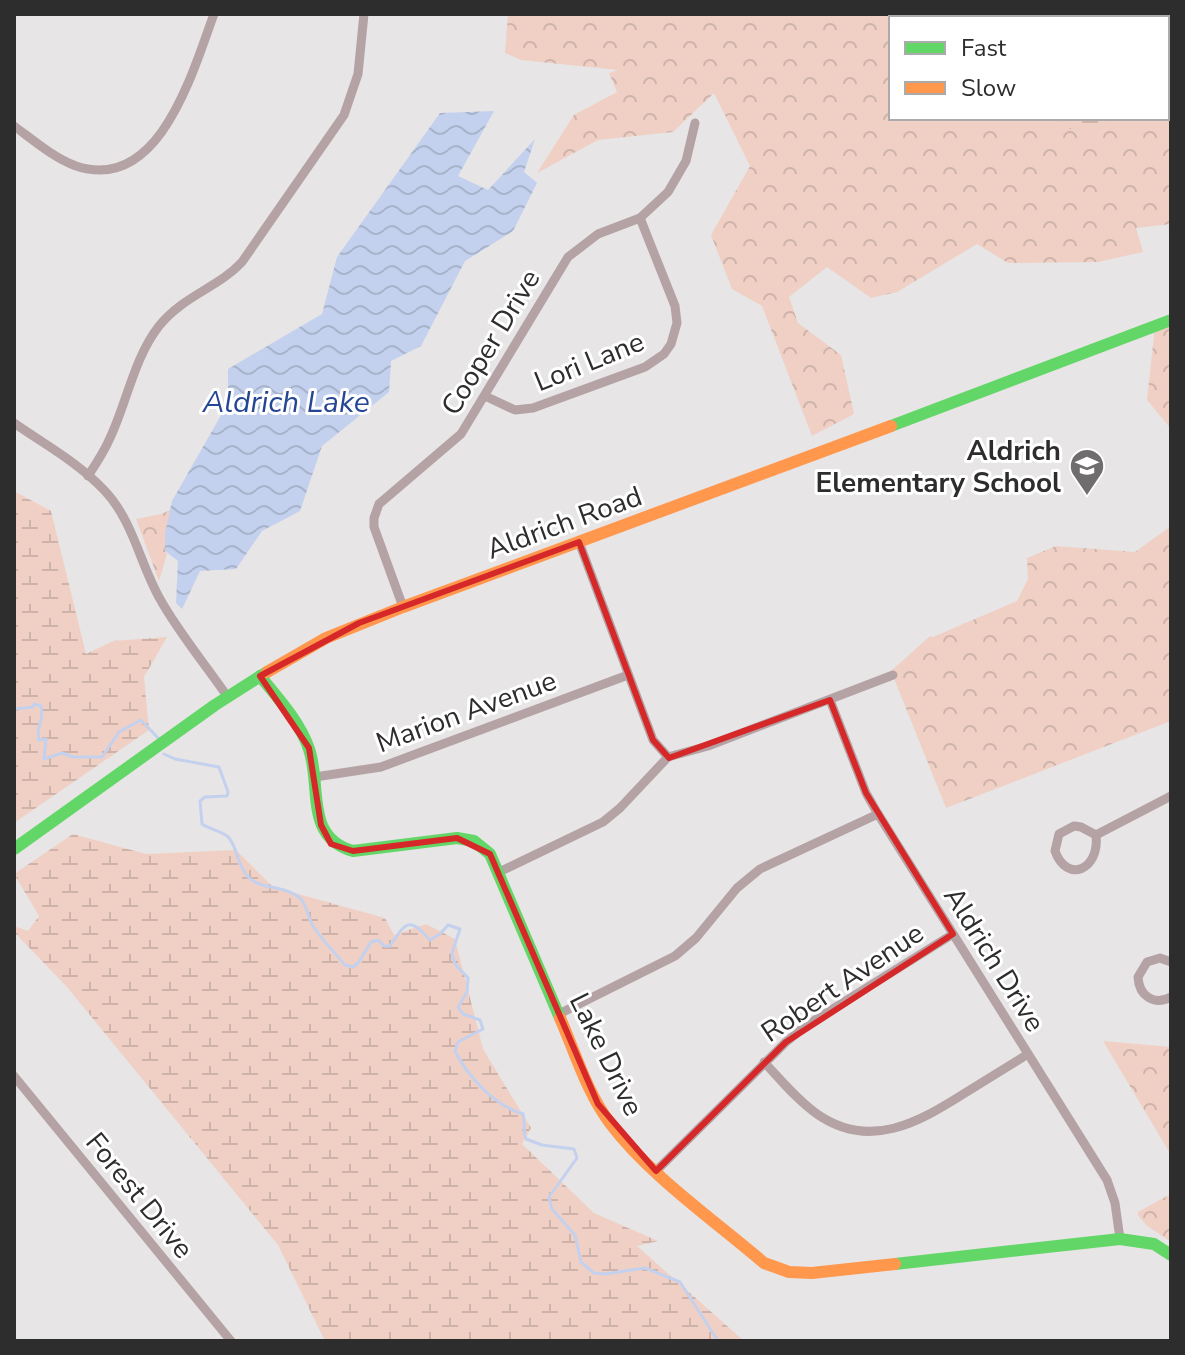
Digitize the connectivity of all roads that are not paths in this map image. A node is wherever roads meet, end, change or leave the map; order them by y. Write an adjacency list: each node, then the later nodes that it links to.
1 (214, 14): 4 (street)
2 (364, 14): 9 (street)
3 (695, 123): 5 (street, Cooper Drive)
4 (14, 126)
5 (640, 218): 7 (street, Cooper Drive); 7 (street, Lori Lane)
6 (1171, 320): 10 (main road, Aldrich Road)
7 (485, 396): 11 (street, Cooper Drive)
8 (14, 423): 9 (street)
9 (88, 476): 15 (street)
10 (579, 542): 11 (main road, Aldrich Road); 12 (street)
11 (403, 607): 14 (main road, Aldrich Road)
12 (628, 675): 17 (street); 18 (street, Marion Avenue)
13 (893, 675): 16 (street)
14 (260, 676): 15 (main road, Aldrich Road); 18 (main road, Lake Drive)
15 (227, 696): 22 (main road, Aldrich Road)
16 (830, 700): 17 (street); 20 (street, Aldrich Drive)
17 (668, 757): 23 (street)
18 (315, 777): 23 (main road, Lake Drive)
19 (1171, 796): 21 (street)
20 (878, 814): 24 (street, Aldrich Drive); 27 (street)
21 (1096, 835): 21 (street)
22 (14, 849)
23 (499, 872): 27 (main road, Lake Drive)
24 (953, 934): 28 (street, Aldrich Drive); 29 (street, Robert Avenue)
25 (1171, 962): 26 (street)
26 (1171, 997)
27 (559, 1014): 31 (main road, Lake Drive)
28 (1028, 1054): 29 (street); 32 (street, Aldrich Drive)
29 (764, 1062): 31 (street, Robert Avenue)
30 (14, 1076): 34 (street, Forest Drive)
31 (656, 1171): 32 (main road, Lake Drive)
32 (1120, 1239): 33 (main road, Lake Drive)
33 (1171, 1255)
34 (231, 1341)

